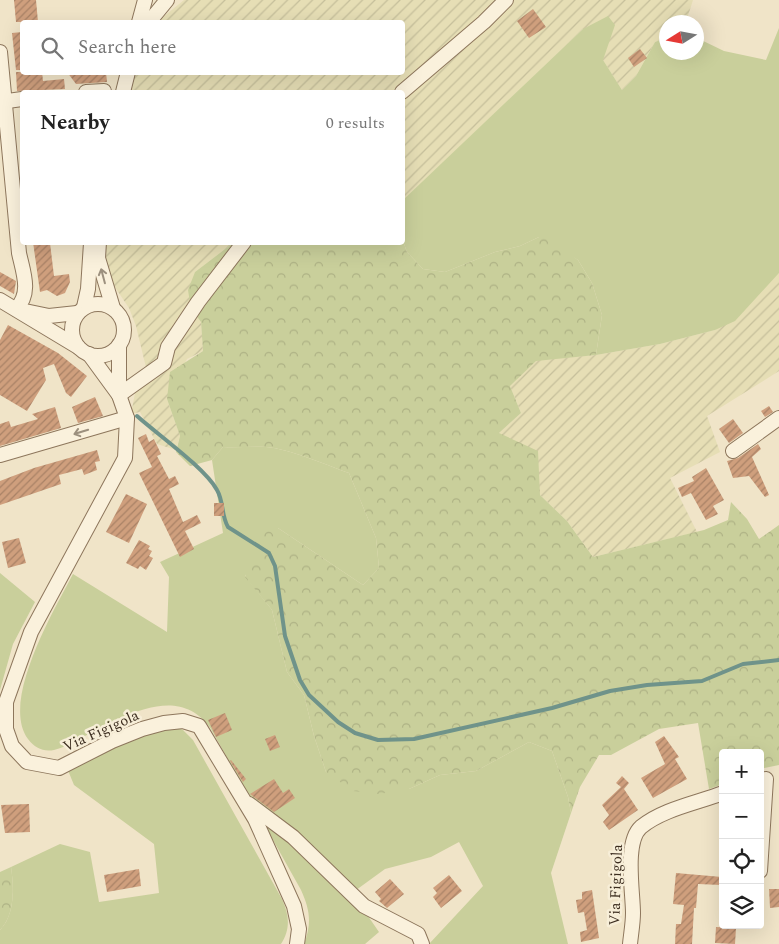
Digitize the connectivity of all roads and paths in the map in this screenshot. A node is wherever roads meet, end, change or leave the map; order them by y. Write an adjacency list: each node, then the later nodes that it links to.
1 (145, 0): 4 (street)
2 (167, 0): 5 (street)
3 (506, 0): 9 (street)
4 (140, 20)
5 (151, 20)
6 (0, 52): 11 (street)
7 (127, 75): 8 (street)
8 (124, 90)
9 (404, 90)
10 (20, 100): 11 (street)
11 (2, 102): 15 (street)
12 (92, 245): 19 (street)
13 (99, 245): 17 (street, one-way to 13)
14 (242, 245): 23 (street)
15 (26, 285): 18 (street); 20 (street)
16 (0, 300): 18 (street)
17 (113, 308): 19 (street); 21 (street)
18 (16, 309): 20 (street); 22 (street)
19 (80, 310): 20 (street); 22 (street)
20 (46, 316)
21 (119, 345): 22 (street); 23 (street)
22 (84, 351): 23 (street)
23 (119, 396): 24 (street, Via Figigola)
24 (128, 418): 27 (street, one-way to 27); 30 (street, Via Figigola)
25 (779, 418): 26 (street)
26 (733, 451)
27 (0, 455)
28 (769, 778): 31 (street)
29 (720, 794): 34 (street, Via Figigola)
30 (244, 800): 32 (street, Via Figigola); 33 (street)
31 (763, 839)
32 (297, 944)
33 (422, 944)
34 (630, 944)

